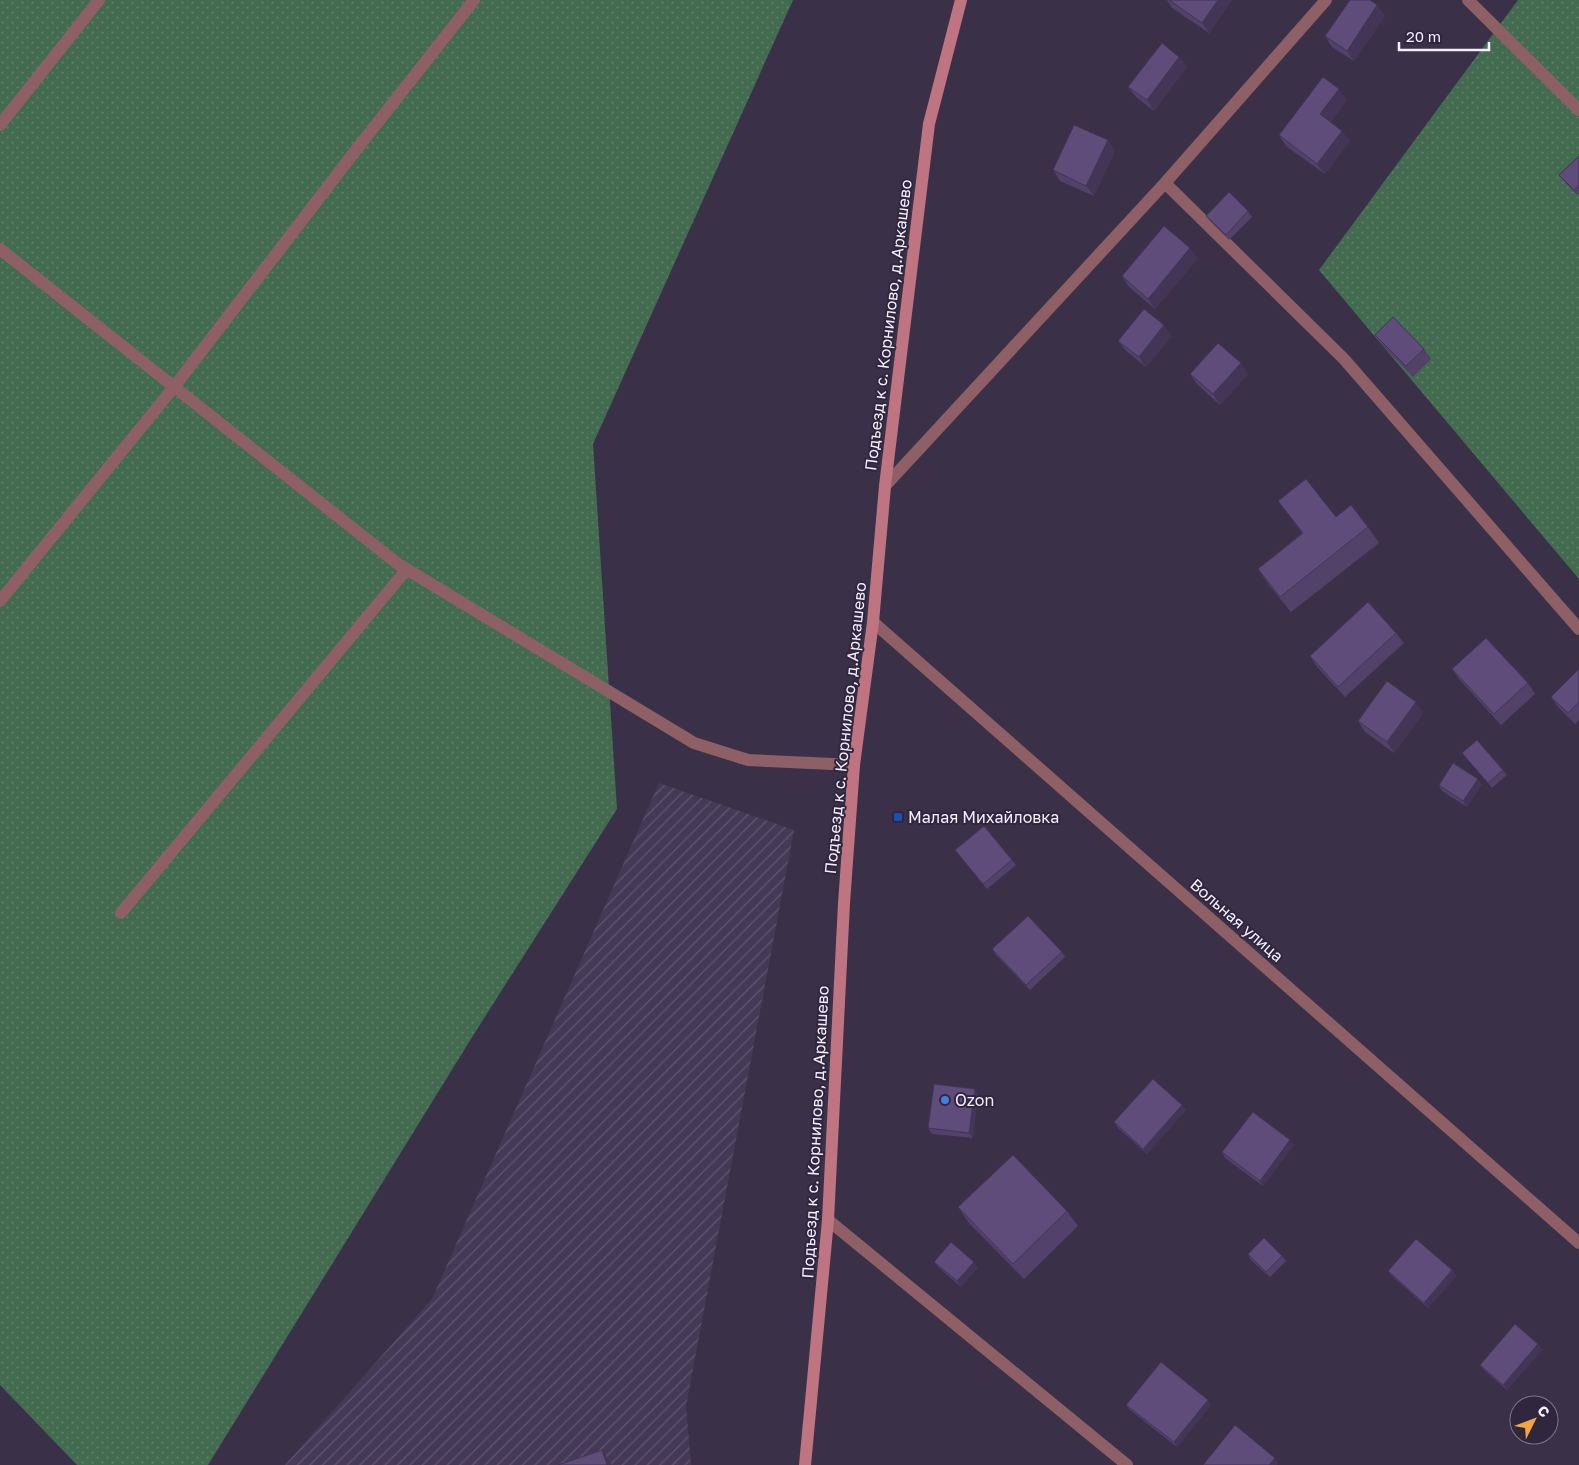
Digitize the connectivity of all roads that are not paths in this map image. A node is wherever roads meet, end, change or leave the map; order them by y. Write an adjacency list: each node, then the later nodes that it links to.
1 (99, 0): 7 (street)
2 (474, 0): 10 (street)
3 (961, 0): 11 (street, Подъезд к с. Корнилово, д.Аркашево)
4 (1326, 0): 8 (street)
5 (1468, 0): 6 (street)
6 (1579, 110)
7 (0, 125)
8 (1165, 183): 11 (street); 15 (street)
9 (0, 249): 10 (street)
10 (174, 387): 12 (street); 13 (street)
11 (885, 486): 14 (street, Подъезд к с. Корнилово, д.Аркашево)
12 (407, 569): 16 (street); 17 (street)
13 (0, 601)
14 (873, 622): 16 (street, Подъезд к с. Корнилово, д.Аркашево); 19 (street, Вольная улица)
15 (1579, 629)
16 (854, 765): 18 (street, Подъезд к с. Корнилово, д.Аркашево)
17 (121, 913)
18 (828, 1220): 20 (street, Подъезд к с. Корнилово, д.Аркашево); 21 (street)
19 (1579, 1243)
20 (805, 1465)
21 (1127, 1465)

